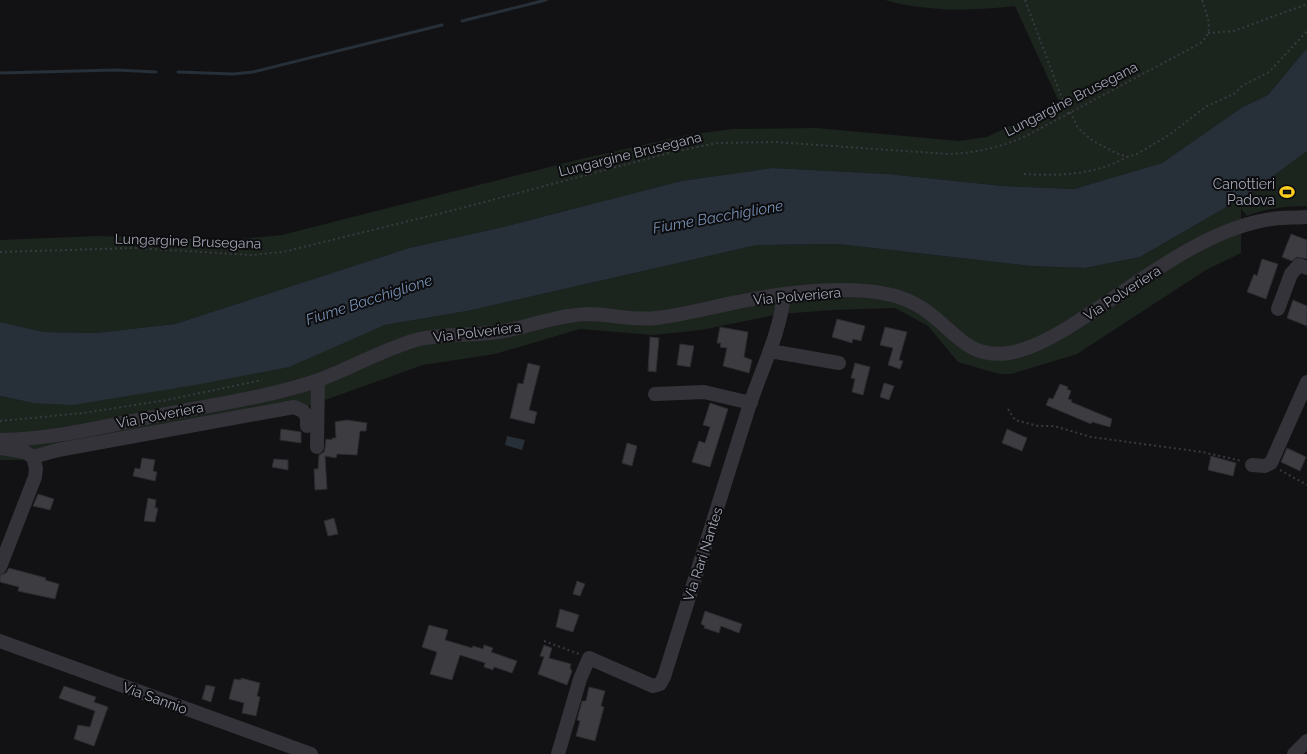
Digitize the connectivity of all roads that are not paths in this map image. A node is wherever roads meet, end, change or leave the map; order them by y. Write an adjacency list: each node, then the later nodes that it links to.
1 (1307, 217): 3 (street, Via Polveriera)
2 (1307, 268): 4 (street)
3 (784, 294): 5 (street, Via Rari Nantes); 7 (street, Via Polveriera)
4 (1278, 309)
5 (770, 351): 6 (street); 10 (street, Via Rari Nantes)
6 (839, 363)
7 (318, 380): 12 (street, Via Polveriera); 13 (street)
8 (1307, 382): 16 (street)
9 (655, 394): 10 (street)
10 (751, 403): 21 (street, Via Rari Nantes)
11 (307, 426): 15 (street, Via Polveriera)
12 (0, 440)
13 (317, 447)
14 (0, 448): 15 (street)
15 (33, 457): 17 (street)
16 (1252, 465)
17 (0, 567)
18 (0, 641): 20 (street, Via Sannio)
19 (1307, 741): 22 (street)
20 (311, 754)
21 (558, 754)
22 (1294, 754)

